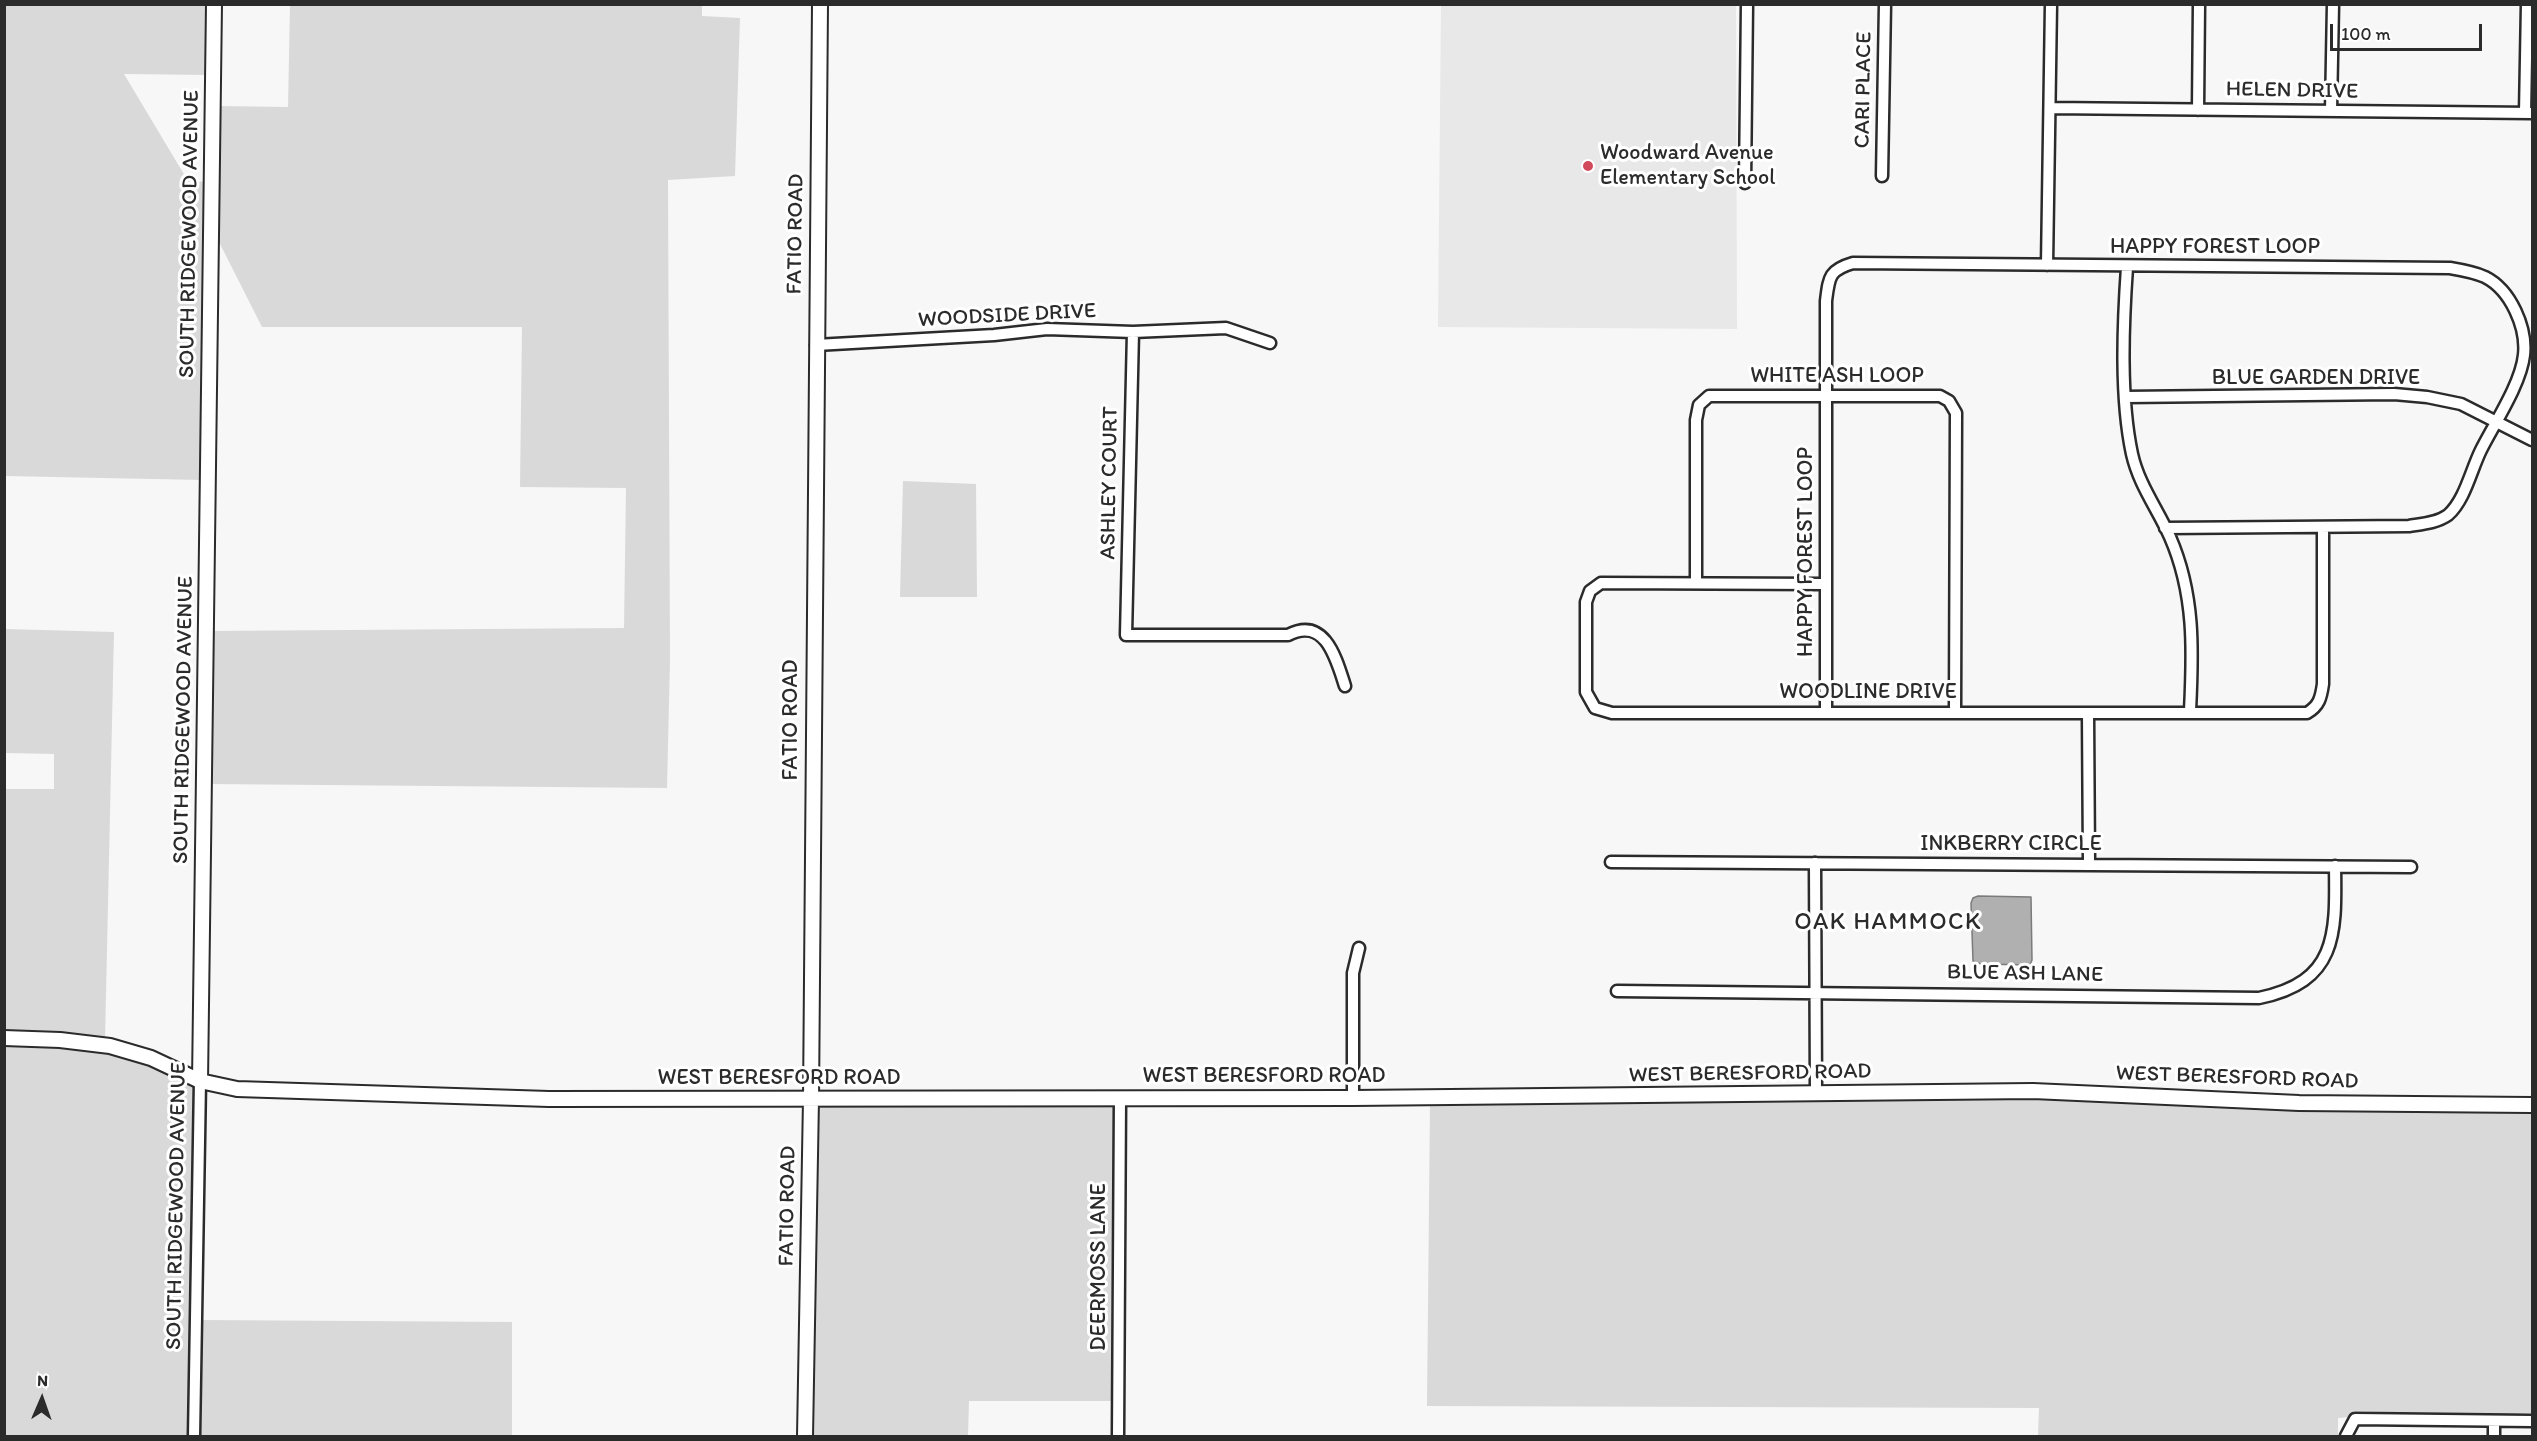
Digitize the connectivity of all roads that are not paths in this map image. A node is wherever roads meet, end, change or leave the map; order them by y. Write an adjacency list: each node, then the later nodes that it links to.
1 (214, 4): 42 (street, SOUTH RIDGEWOOD AVENUE)
2 (820, 4): 19 (street, FATIO ROAD)
3 (1747, 4): 14 (street)
4 (1885, 4): 13 (street, CARI PLACE)
5 (2051, 4): 9 (street)
6 (2199, 4): 10 (street)
7 (2333, 4): 11 (street)
8 (2527, 4): 12 (street)
9 (2050, 108): 10 (street, HELEN DRIVE); 15 (street)
10 (2198, 110): 11 (street, HELEN DRIVE)
11 (2331, 111): 12 (street, HELEN DRIVE)
12 (2529, 113)
13 (1882, 176)
14 (1745, 183)
15 (2047, 265): 16 (street, HAPPY FOREST LOOP); 20 (street, HAPPY FOREST LOOP)
16 (2127, 267): 21 (street); 22 (street, HAPPY FOREST LOOP)
17 (1133, 332): 18 (street, WOODSIDE DRIVE); 19 (street, WOODSIDE DRIVE); 28 (street, ASHLEY COURT)
18 (1270, 343)
19 (816, 345): 46 (street, FATIO ROAD)
20 (1827, 396): 26 (street, WHITE ASH LOOP); 27 (street, HAPPY FOREST LOOP); 31 (street, WHITE ASH LOOP)
21 (2126, 397): 22 (street, BLUE GARDEN DRIVE); 25 (street)
22 (2495, 422): 23 (street, BLUE GARDEN DRIVE); 24 (street, HAPPY FOREST LOOP)
23 (2532, 440)
24 (2323, 527): 25 (street, HAPPY FOREST LOOP); 30 (street, WOODLINE DRIVE)
25 (2165, 528): 30 (street)
26 (1696, 581): 27 (street, WOODLINE DRIVE); 29 (street, WOODLINE DRIVE)
27 (1824, 584): 29 (street, HAPPY FOREST LOOP)
28 (1345, 687)
29 (1826, 711): 31 (street, WOODLINE DRIVE)
30 (2190, 711): 32 (street, WOODLINE DRIVE)
31 (1955, 712): 32 (street, WOODLINE DRIVE)
32 (2088, 714): 35 (street)
33 (1611, 862): 34 (street, INKBERRY CIRCLE)
34 (1815, 863): 35 (street, INKBERRY CIRCLE); 40 (street)
35 (2089, 863): 36 (street, INKBERRY CIRCLE)
36 (2335, 866): 37 (street, INKBERRY CIRCLE); 40 (street, BLUE ASH LANE)
37 (2411, 867)
38 (1359, 948): 45 (street)
39 (1617, 991): 40 (street, BLUE ASH LANE)
40 (1814, 993): 43 (street)
41 (4, 1038): 42 (street, WEST BERESFORD ROAD)
42 (200, 1081): 46 (street, WEST BERESFORD ROAD); 50 (street, SOUTH RIDGEWOOD AVENUE)
43 (1816, 1094): 45 (street, WEST BERESFORD ROAD); 47 (street, WEST BERESFORD ROAD)
44 (1120, 1098): 45 (street, WEST BERESFORD ROAD); 46 (street, WEST BERESFORD ROAD); 52 (street, DEERMOSS LANE)
45 (1353, 1098)
46 (811, 1100): 51 (street, FATIO ROAD)
47 (2532, 1105)
48 (2494, 1421): 49 (street); 53 (street); 54 (street)
49 (2532, 1421)
50 (194, 1437)
51 (805, 1437)
52 (1118, 1437)
53 (2346, 1437)
54 (2494, 1437)

